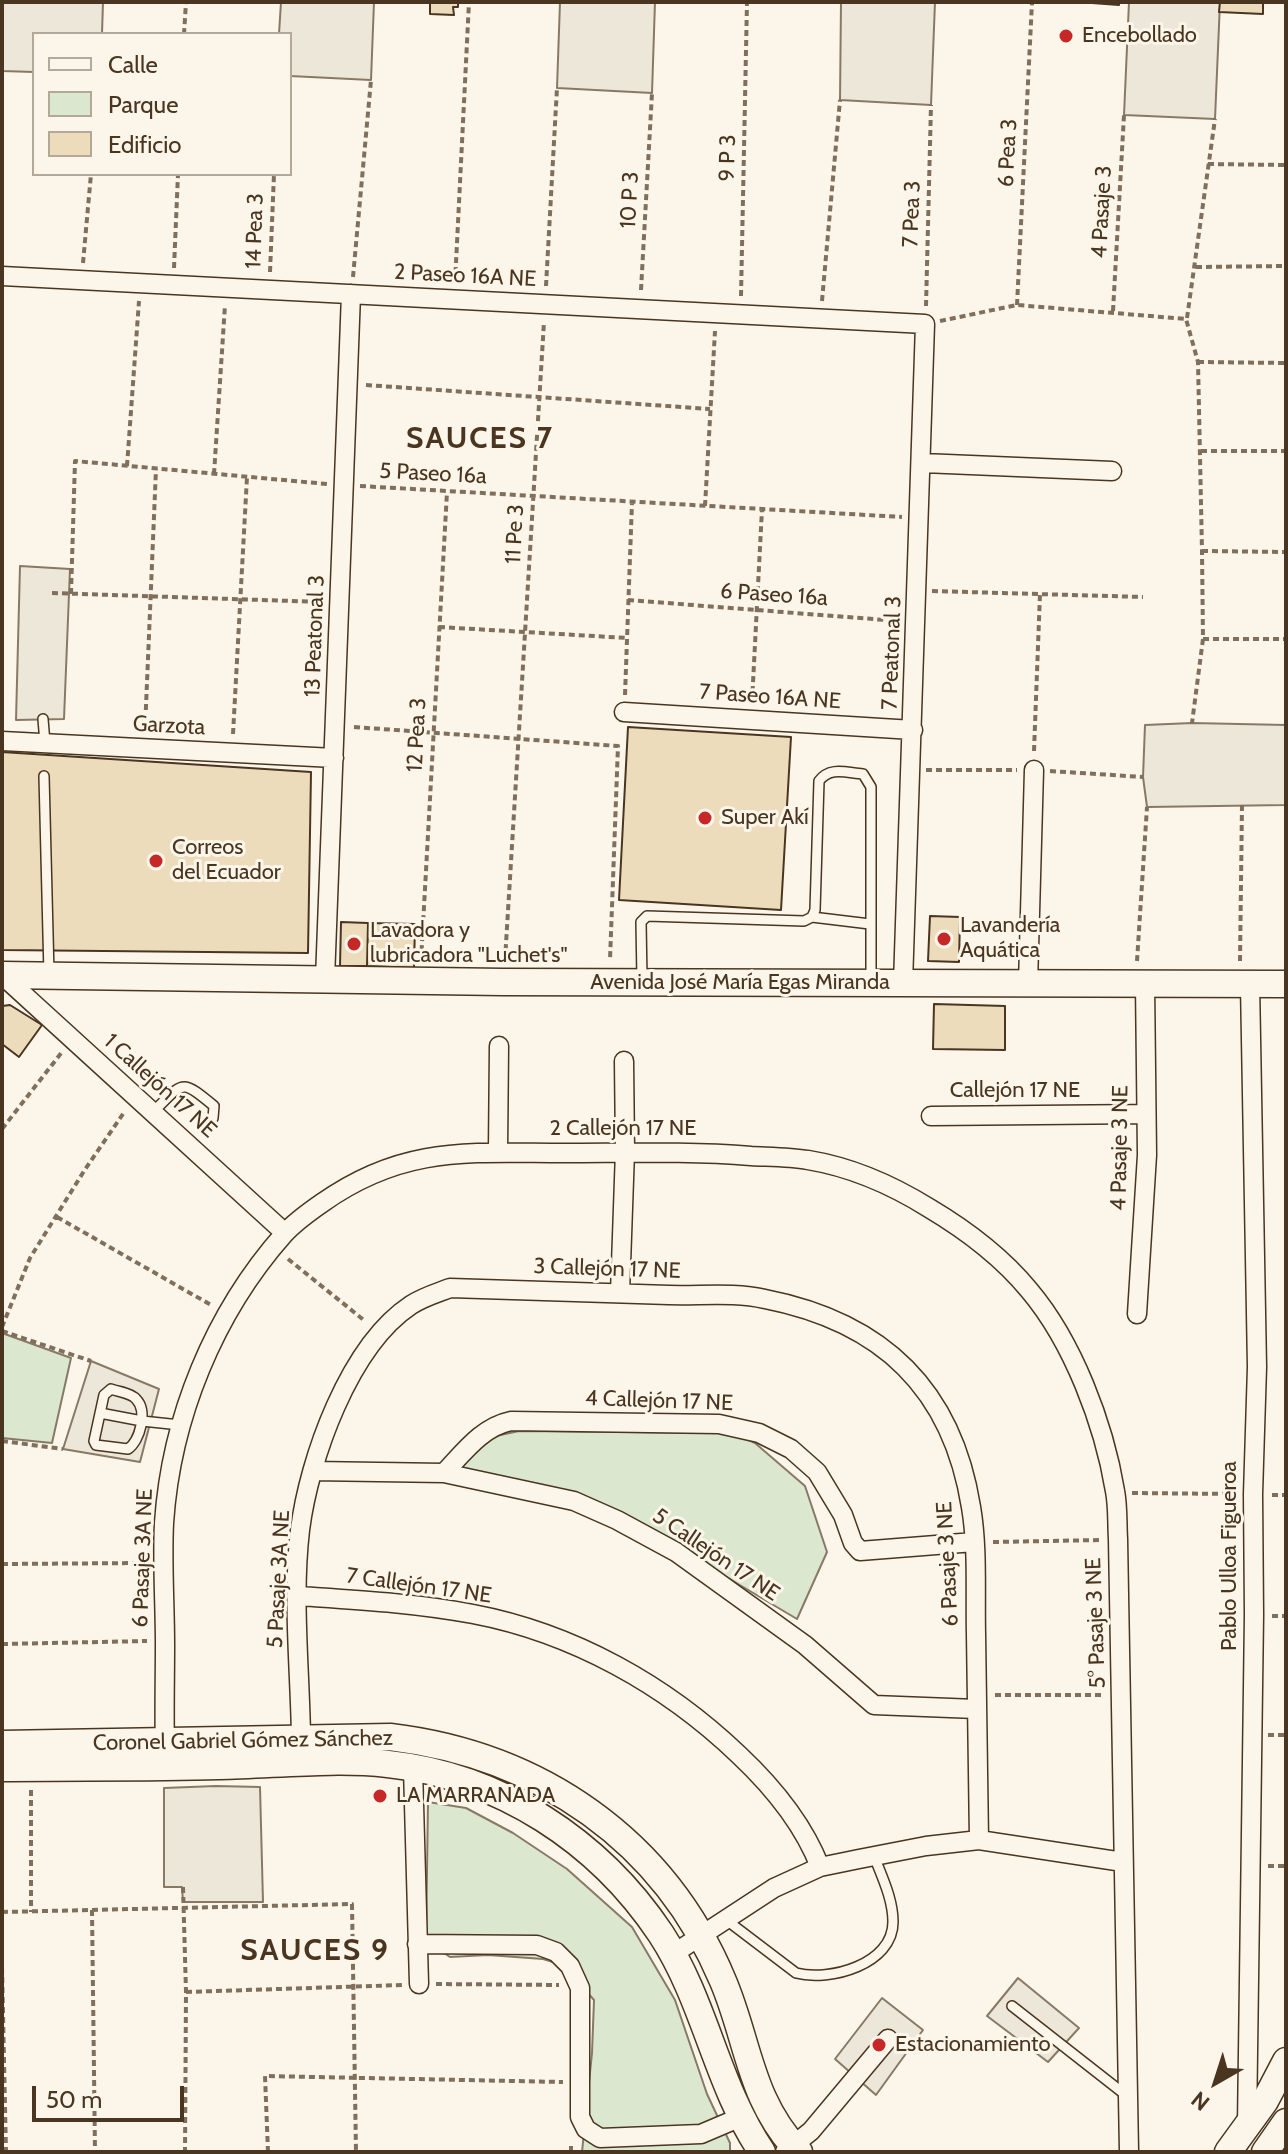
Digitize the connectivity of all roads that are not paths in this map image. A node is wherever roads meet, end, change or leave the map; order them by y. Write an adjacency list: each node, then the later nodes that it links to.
1 (2, 276): 2 (street, 2 Paseo 16A NE)
2 (351, 294): 3 (street, 2 Paseo 16A NE); 11 (street, 13 Peatonal 3)
3 (925, 324): 4 (street, 7 Peatonal 3)
4 (923, 463): 5 (street); 8 (street, 7 Peatonal 3)
5 (1112, 471)
6 (624, 712): 8 (street, 7 Paseo 16A NE)
7 (43, 719): 10 (lane)
8 (913, 730): 21 (street, 7 Peatonal 3)
9 (2, 741): 10 (street, Garzota)
10 (45, 743): 11 (street, Garzota)
11 (334, 758): 18 (street, 13 Peatonal 3)
12 (1034, 770): 22 (street)
13 (44, 776): 16 (lane)
14 (812, 917): 15 (lane); 15 (lane); 19 (lane)
15 (870, 924): 20 (lane)
16 (49, 974): 17 (street, Avenida José María Egas Miranda); 18 (street, Avenida José María Egas Miranda)
17 (2, 975): 28 (street, 1 Callejón 17 NE)
18 (325, 979): 19 (street, Avenida José María Egas Miranda)
19 (642, 982): 20 (street, Avenida José María Egas Miranda)
20 (871, 983): 21 (street, Avenida José María Egas Miranda)
21 (903, 983): 22 (street, Avenida José María Egas Miranda)
22 (1028, 984): 23 (street, Avenida José María Egas Miranda)
23 (1140, 984): 24 (street, Avenida José María Egas Miranda); 29 (street, 4 Pasaje 3 NE)
24 (1245, 984): 25 (street, Avenida José María Egas Miranda); 69 (street, Pablo Ulloa Figueroa)
25 (1286, 984)
26 (499, 1046): 32 (street)
27 (624, 1061): 33 (street)
28 (154, 1111): 31 (lane); 36 (street, 1 Callejón 17 NE)
29 (1146, 1114): 30 (street, Callejón 17 NE); 40 (street, 4 Pasaje 3 NE)
30 (931, 1116)
31 (207, 1131)
32 (498, 1151): 33 (street, 2 Callejón 17 NE); 34 (street, 2 Callejón 17 NE)
33 (625, 1151): 35 (street, 2 Callejón 17 NE); 38 (street)
34 (359, 1180): 36 (street, 6 Pasaje 3A NE)
35 (887, 1185): 56 (street, 5° Pasaje 3 NE)
36 (279, 1240): 43 (street, 6 Pasaje 3A NE)
37 (450, 1288): 38 (street, 3 Callejón 17 NE); 44 (street, 5 Pasaje 3A NE)
38 (620, 1293): 39 (street, 3 Callejón 17 NE)
39 (763, 1298): 46 (street, 6 Pasaje 3 NE)
40 (1137, 1314)
41 (100, 1413): 42 (lane); 42 (lane); 42 (lane)
42 (142, 1421): 43 (lane)
43 (180, 1425): 51 (street, 6 Pasaje 3A NE)
44 (313, 1471): 45 (street, 5 Callejón 17 NE); 47 (street, 5 Pasaje 3A NE)
45 (444, 1473): 46 (street, 4 Callejón 17 NE); 48 (street, 5 Callejón 17 NE)
46 (974, 1542): 48 (street, 6 Pasaje 3 NE)
47 (298, 1596): 49 (street, 5 Pasaje 3A NE); 57 (street, 7 Callejón 17 NE)
48 (976, 1702): 54 (street, 6 Pasaje 3 NE)
49 (301, 1737): 51 (street, Coronel Gabriel Gómez Sánchez); 59 (street, Coronel Gabriel Gómez Sánchez)
50 (2, 1744): 51 (street, Coronel Gabriel Gómez Sánchez)
51 (165, 1754): 52 (street, Coronel Gabriel Gómez Sánchez); 53 (street, Coronel Gabriel Gómez Sánchez)
52 (2, 1768)
53 (413, 1768): 60 (street); 61 (street, Coronel Gabriel Gómez Sánchez)
54 (979, 1840): 55 (street); 56 (street)
55 (874, 1856): 57 (street); 58 (lane)
56 (1123, 1862): 66 (street, 5° Pasaje 3 NE)
57 (820, 1867): 58 (street)
58 (725, 1919): 59 (street)
59 (701, 1934): 61 (street); 70 (street, Coronel Gabriel Gómez Sánchez)
60 (417, 1944): 62 (street); 67 (street)
61 (673, 1954): 67 (street, Coronel Gabriel Gómez Sánchez)
62 (419, 1984)
63 (1012, 2006): 66 (lane)
64 (888, 2039): 70 (street)
65 (1286, 2061): 69 (street)
66 (1127, 2096): 72 (street, 5° Pasaje 3 NE)
67 (741, 2117): 71 (street, Coronel Gabriel Gómez Sánchez)
68 (1286, 2122): 74 (street)
69 (1247, 2128): 73 (street)
70 (792, 2150)
71 (762, 2152)
72 (1129, 2152)
73 (1228, 2152)
74 (1265, 2152)

